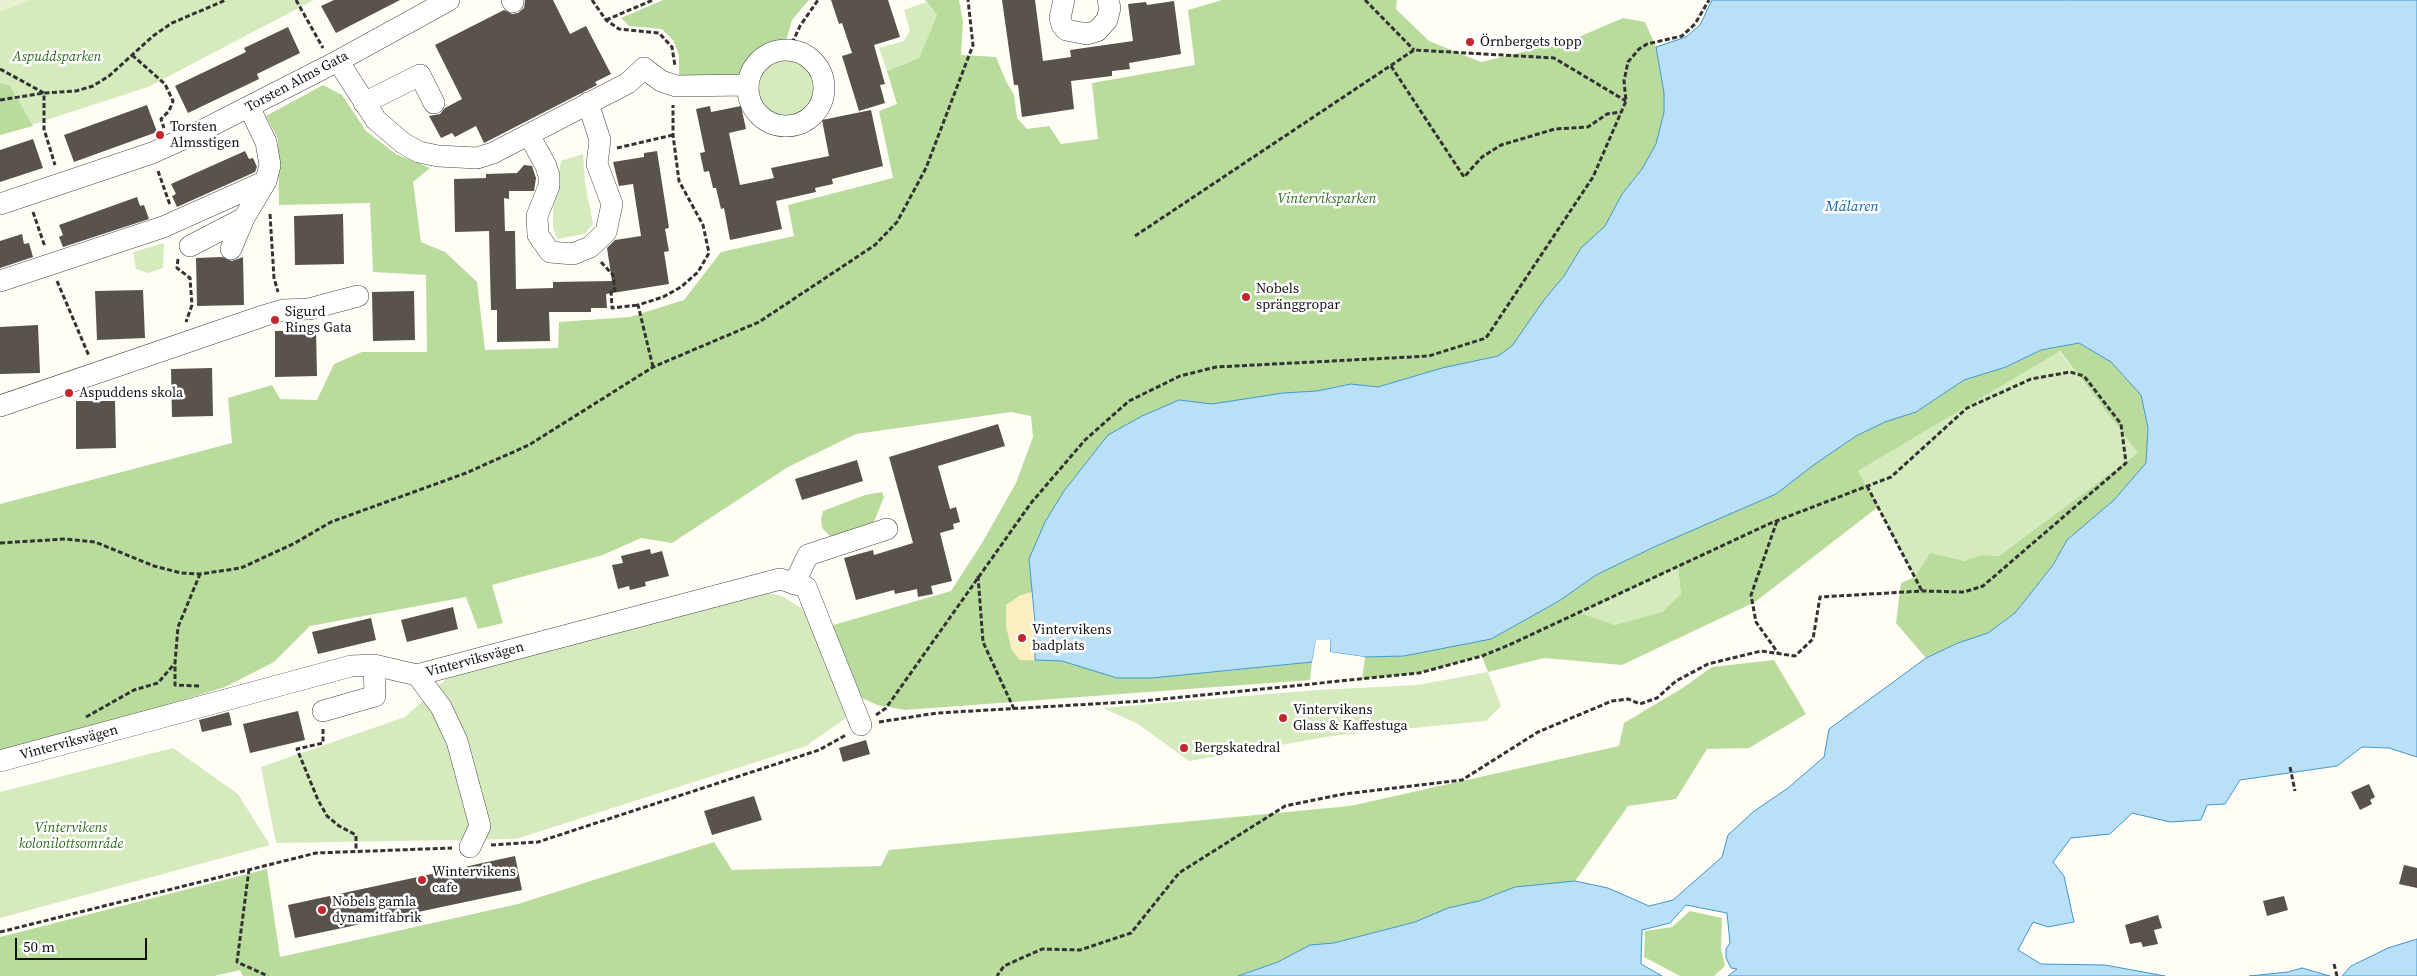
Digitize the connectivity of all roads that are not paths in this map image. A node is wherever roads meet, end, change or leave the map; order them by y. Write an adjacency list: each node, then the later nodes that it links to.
1 (449, 0): 4 (street, Torsten Alms Gata)
2 (1064, 0): 3 (street)
3 (1108, 0)
4 (338, 61): 6 (street); 9 (street, Torsten Alms Gata)
5 (747, 85): 5 (street); 8 (street)
6 (364, 103): 7 (street); 10 (street)
7 (434, 103)
8 (588, 103): 10 (street); 10 (street)
9 (249, 108): 11 (street); 12 (street, Torsten Alms Gata)
10 (529, 135)
11 (266, 181): 13 (street); 16 (street)
12 (0, 204)
13 (244, 218): 14 (street); 15 (street)
14 (190, 246)
15 (231, 249)
16 (0, 281)
17 (358, 296): 18 (street)
18 (0, 406)
19 (886, 529): 20 (street)
20 (794, 584): 22 (street, Vinterviksvägen); 24 (street)
21 (374, 665): 22 (street, Vinterviksvägen); 23 (street); 25 (street, Vinterviksvägen)
22 (418, 675): 26 (street)
23 (323, 711)
24 (861, 725)
25 (0, 761)
26 (470, 847)

